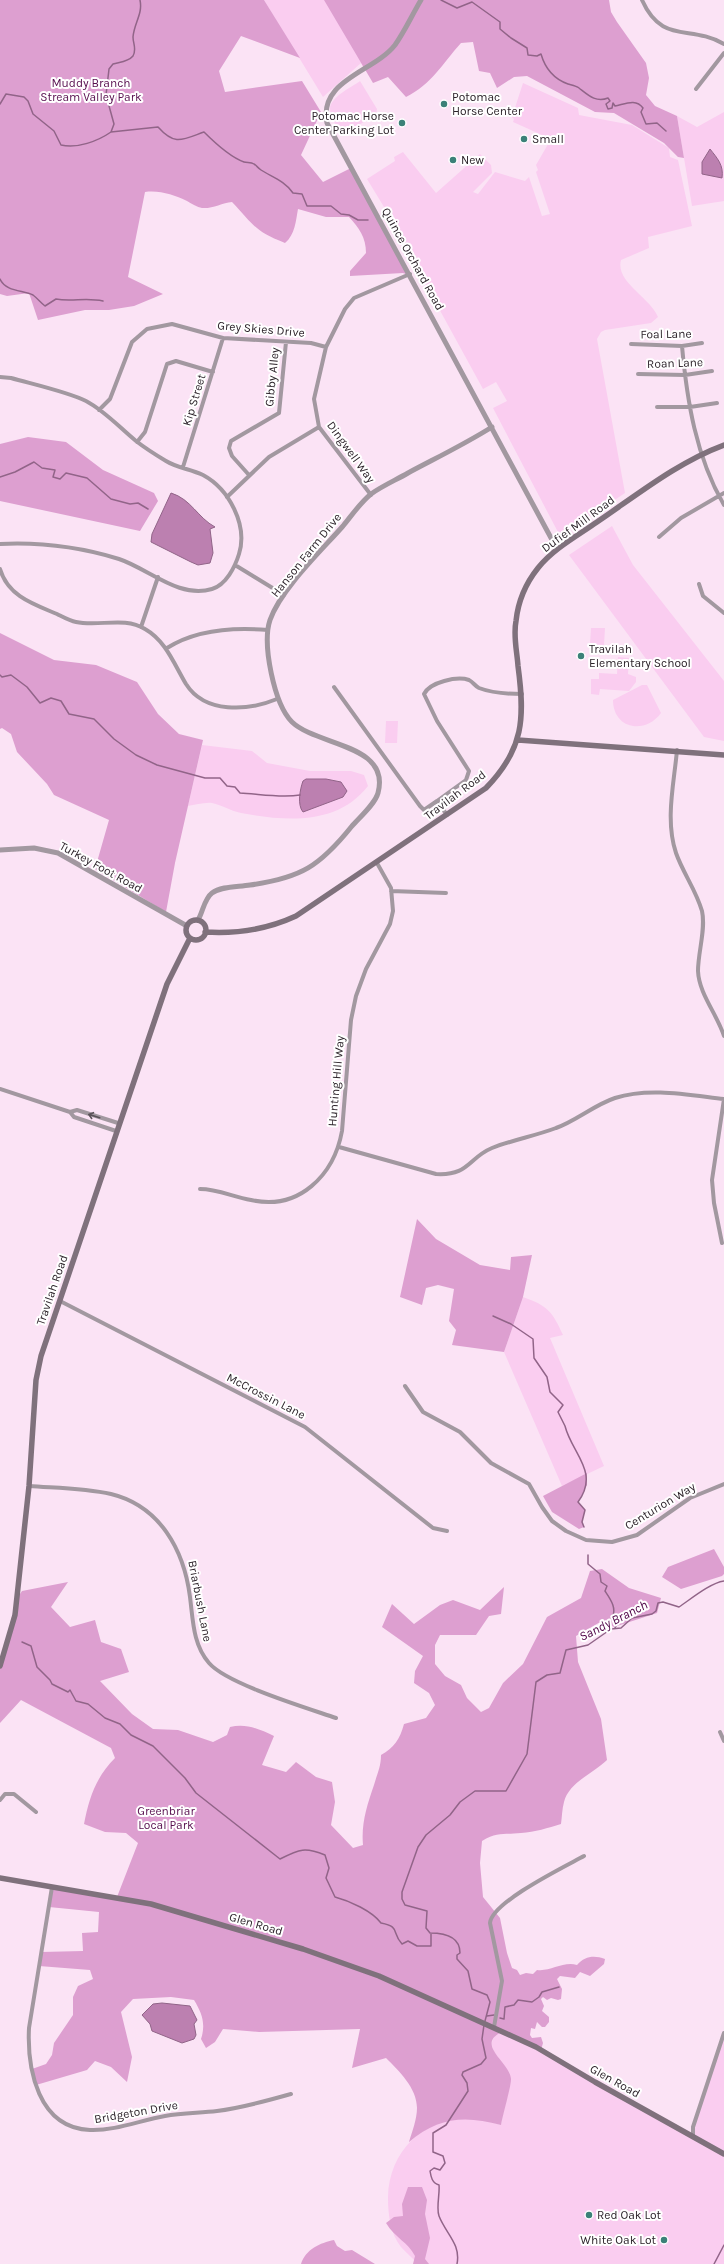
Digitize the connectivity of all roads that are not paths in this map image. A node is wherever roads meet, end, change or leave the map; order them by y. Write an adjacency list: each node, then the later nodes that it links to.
1 (421, 0): 6 (street, Quince Orchard Road)
2 (642, 0): 3 (street)
3 (724, 44)
4 (724, 53): 5 (street)
5 (696, 89)
6 (410, 274): 12 (street, Dingwell Way); 23 (street, Quince Orchard Road)
7 (223, 338): 8 (street, Grey Skies Drive); 14 (street, Kip Street); 21 (street, Grey Skies Drive)
8 (286, 342): 12 (street, Grey Skies Drive); 28 (street, Gibby Alley)
9 (702, 343): 11 (street, Foal Lane)
10 (631, 344): 11 (street, Foal Lane)
11 (682, 346): 16 (street)
12 (326, 347): 22 (street, Dingwell Way)
13 (712, 371): 16 (street, Roan Lane)
14 (213, 372): 24 (street); 27 (street, Kip Street)
15 (638, 374): 16 (street, Roan Lane)
16 (685, 375): 20 (street)
17 (0, 377): 21 (street)
18 (717, 403): 20 (street)
19 (657, 407): 20 (street)
20 (690, 407): 26 (street)
21 (99, 410): 24 (street)
22 (319, 427): 28 (street); 30 (street, Dingwell Way)
23 (492, 427): 30 (street, Hanson Farm Drive); 36 (street, Quince Orchard Road)
24 (137, 442): 27 (street)
25 (724, 445): 26 (main road, Dufief Mill Road)
26 (700, 456): 31 (street); 36 (main road, Dufief Mill Road)
27 (183, 467): 32 (street)
28 (249, 475): 32 (street)
29 (724, 493): 31 (street)
30 (370, 495): 41 (street, Hanson Farm Drive)
31 (718, 496): 33 (street); 34 (street)
32 (227, 497): 37 (street)
33 (724, 505)
34 (659, 537)
35 (0, 544): 39 (street)
36 (557, 549): 47 (main road, Dufief Mill Road)
37 (235, 565): 39 (street); 41 (street)
38 (0, 569): 43 (street)
39 (158, 577): 43 (street)
40 (699, 584): 42 (street)
41 (284, 595): 44 (street, Hanson Farm Drive)
42 (724, 613)
43 (141, 627): 45 (street)
44 (268, 630): 45 (street); 48 (street, Hanson Farm Drive)
45 (167, 648): 48 (street)
46 (334, 687): 52 (street)
47 (522, 694): 49 (main road, Dufief Mill Road); 52 (street)
48 (277, 699): 58 (street, Hanson Farm Drive)
49 (518, 740): 50 (main road); 53 (main road, Travilah Road)
50 (677, 750): 51 (main road); 62 (street)
51 (724, 755)
52 (437, 801): 53 (street)
53 (447, 816): 55 (main road, Travilah Road)
54 (0, 850): 59 (street, Turkey Foot Road)
55 (377, 863): 56 (street, Hunting Hill Way); 60 (main road, Travilah Road)
56 (391, 891): 57 (street); 68 (street, Hunting Hill Way)
57 (446, 893)
58 (198, 920): 59 (main road); 60 (main road)
59 (187, 926): 61 (main road)
60 (205, 932): 61 (main road)
61 (190, 938): 66 (main road, Travilah Road)
62 (724, 1036)
63 (0, 1089): 65 (street)
64 (724, 1099): 68 (street); 70 (street)
65 (70, 1112): 66 (street, one-way to 65); 67 (street)
66 (118, 1123): 67 (main road, Travilah Road)
67 (116, 1131): 71 (main road, Travilah Road)
68 (339, 1147): 69 (street, Hunting Hill Way)
69 (200, 1189)
70 (722, 1243)
71 (60, 1302): 74 (main road, Travilah Road); 75 (street, McCrossin Lane)
72 (405, 1386): 73 (street, Centurion Way)
73 (724, 1484)
74 (29, 1486): 76 (main road, Travilah Road); 77 (street, Briarbush Lane)
75 (447, 1531)
76 (0, 1666)
77 (336, 1718)
78 (720, 1732): 79 (street)
79 (724, 1741)
80 (0, 1800): 81 (street)
81 (36, 1812)
82 (584, 1856): 85 (street)
83 (0, 1878): 84 (main road, Glen Road)
84 (52, 1887): 85 (main road, Glen Road); 87 (street, Bridgeton Drive)
85 (494, 2027): 88 (main road, Glen Road)
86 (724, 2033): 88 (street)
87 (291, 2094)
88 (693, 2136): 89 (main road, Glen Road)
89 (724, 2154)

